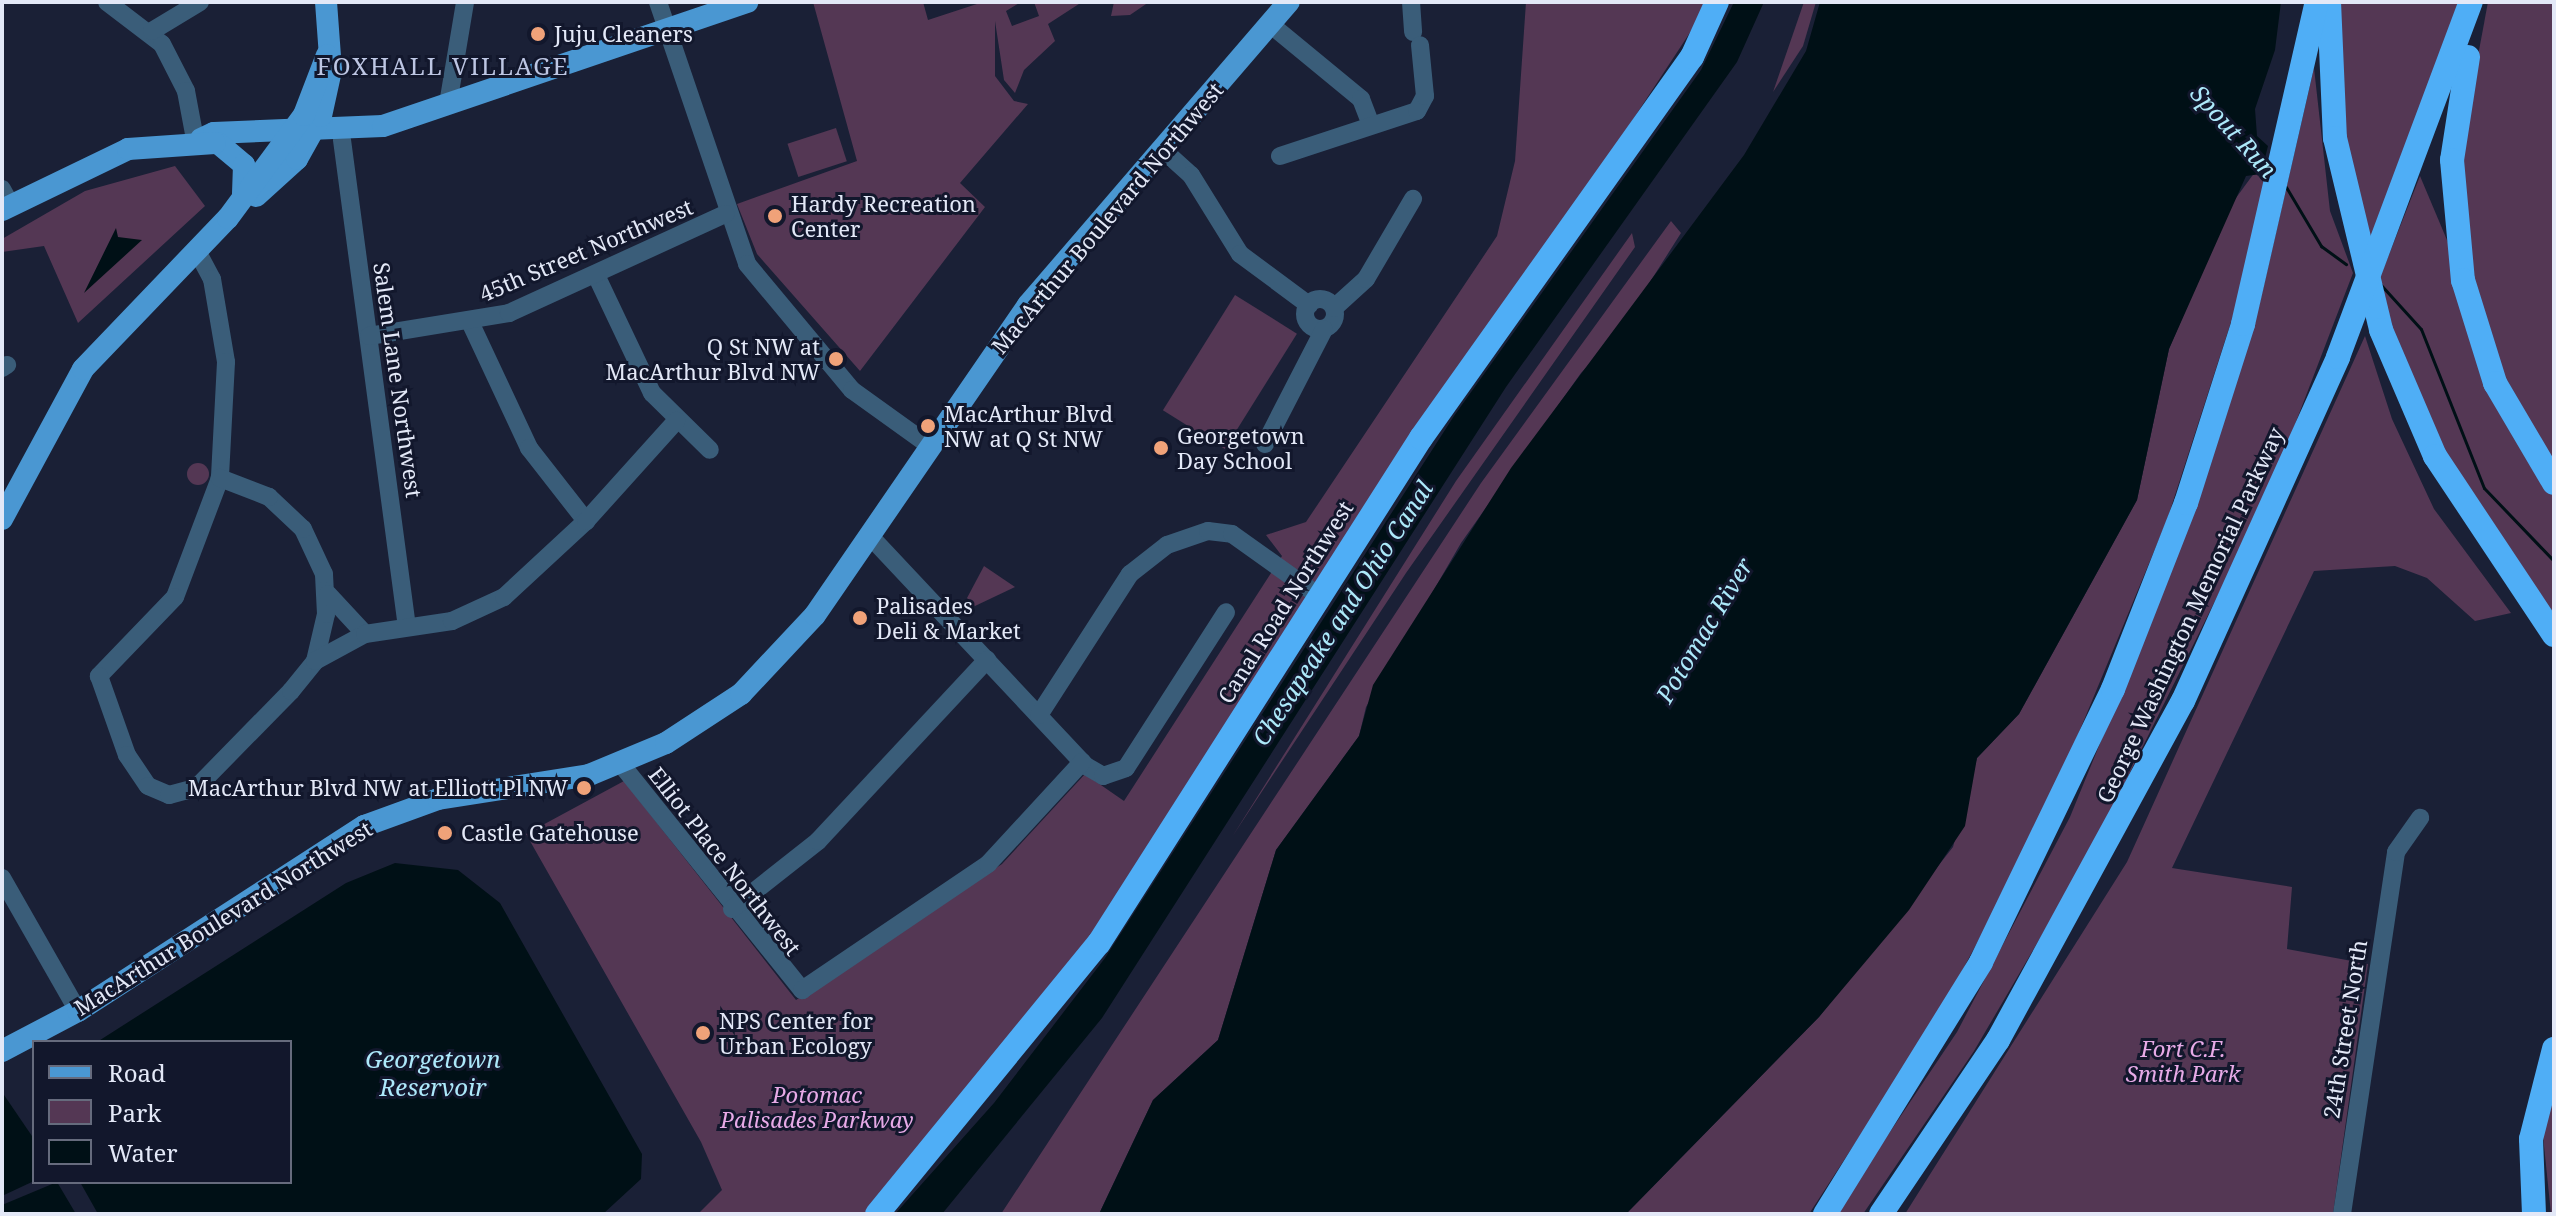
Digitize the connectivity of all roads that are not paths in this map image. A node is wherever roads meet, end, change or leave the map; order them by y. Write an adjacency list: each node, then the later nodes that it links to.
1 (107, 2): 18 (street)
2 (200, 2): 18 (street)
3 (326, 2): 19 (main road)
4 (465, 2): 20 (street)
5 (477, 2): 20 (street)
6 (658, 2): 17 (street)
7 (668, 2): 17 (street)
8 (747, 2): 17 (main road)
9 (1289, 2): 16 (main road, MacArthur Boulevard Northwest)
10 (1411, 2): 21 (street)
11 (1717, 2): 50 (highway, Canal Road Northwest)
12 (2317, 2): 67 (highway, George Washington Memorial Parkway)
13 (2329, 2): 54 (highway)
14 (2471, 2): 68 (highway, George Washington Memorial Parkway)
15 (2481, 2): 45 (highway)
16 (1270, 24): 21 (street); 27 (main road, MacArthur Boulevard Northwest)
17 (668, 28): 20 (main road); 32 (street)
18 (152, 31): 25 (street)
19 (327, 55): 22 (main road); 23 (main road); 24 (main road)
20 (453, 103): 22 (main road)
21 (1371, 125): 28 (street)
22 (383, 126): 24 (main road); 26 (main road)
23 (251, 131): 24 (main road); 25 (main road)
24 (302, 135): 25 (main road); 26 (main road); 29 (main road)
25 (204, 140): 29 (main road); 31 (main road)
26 (342, 140): 39 (street, Salem Lane Northwest)
27 (1162, 149): 35 (street); 42 (main road, MacArthur Boulevard Northwest)
28 (1280, 156)
29 (243, 199): 33 (main road)
30 (1413, 199): 36 (street)
31 (5, 201)
32 (725, 214): 34 (street, 45th Street Northwest); 42 (street)
33 (197, 251): 44 (street); 46 (main road)
34 (596, 275): 37 (street, 45th Street Northwest); 40 (street)
35 (1309, 305): 36 (street); 38 (street)
36 (1334, 308): 38 (street)
37 (471, 324): 39 (street, 45th Street Northwest); 47 (street)
38 (1324, 329): 41 (street)
39 (369, 336): 52 (street, Salem Lane Northwest)
40 (676, 421): 43 (street); 47 (street)
41 (1265, 444)
42 (930, 446): 48 (main road, MacArthur Boulevard Northwest)
43 (710, 450)
44 (220, 478): 49 (street); 56 (street)
45 (2554, 483)
46 (2, 519)
47 (586, 521): 52 (street)
48 (869, 535): 55 (street); 59 (main road, MacArthur Boulevard Northwest)
49 (328, 594): 53 (street); 56 (street)
50 (1319, 596): 57 (street); 66 (highway, Canal Road Northwest)
51 (1226, 612): 58 (street)
52 (407, 627): 53 (street)
53 (365, 634): 56 (street)
54 (2554, 635)
55 (987, 660): 57 (street); 62 (street)
56 (315, 661)
57 (1039, 715): 58 (street)
58 (1082, 762): 62 (street, Elliot Place Northwest)
59 (621, 764): 62 (street, Elliot Place Northwest); 63 (main road, MacArthur Boulevard Northwest)
60 (2420, 818): 69 (street, 24th Street North)
61 (2, 878): 63 (street)
62 (732, 909)
63 (78, 1011): 65 (main road, MacArthur Boulevard Northwest)
64 (2554, 1049): 70 (highway)
65 (2, 1051)
66 (877, 1214)
67 (1825, 1214)
68 (1881, 1214)
69 (2342, 1214)
70 (2534, 1214)

